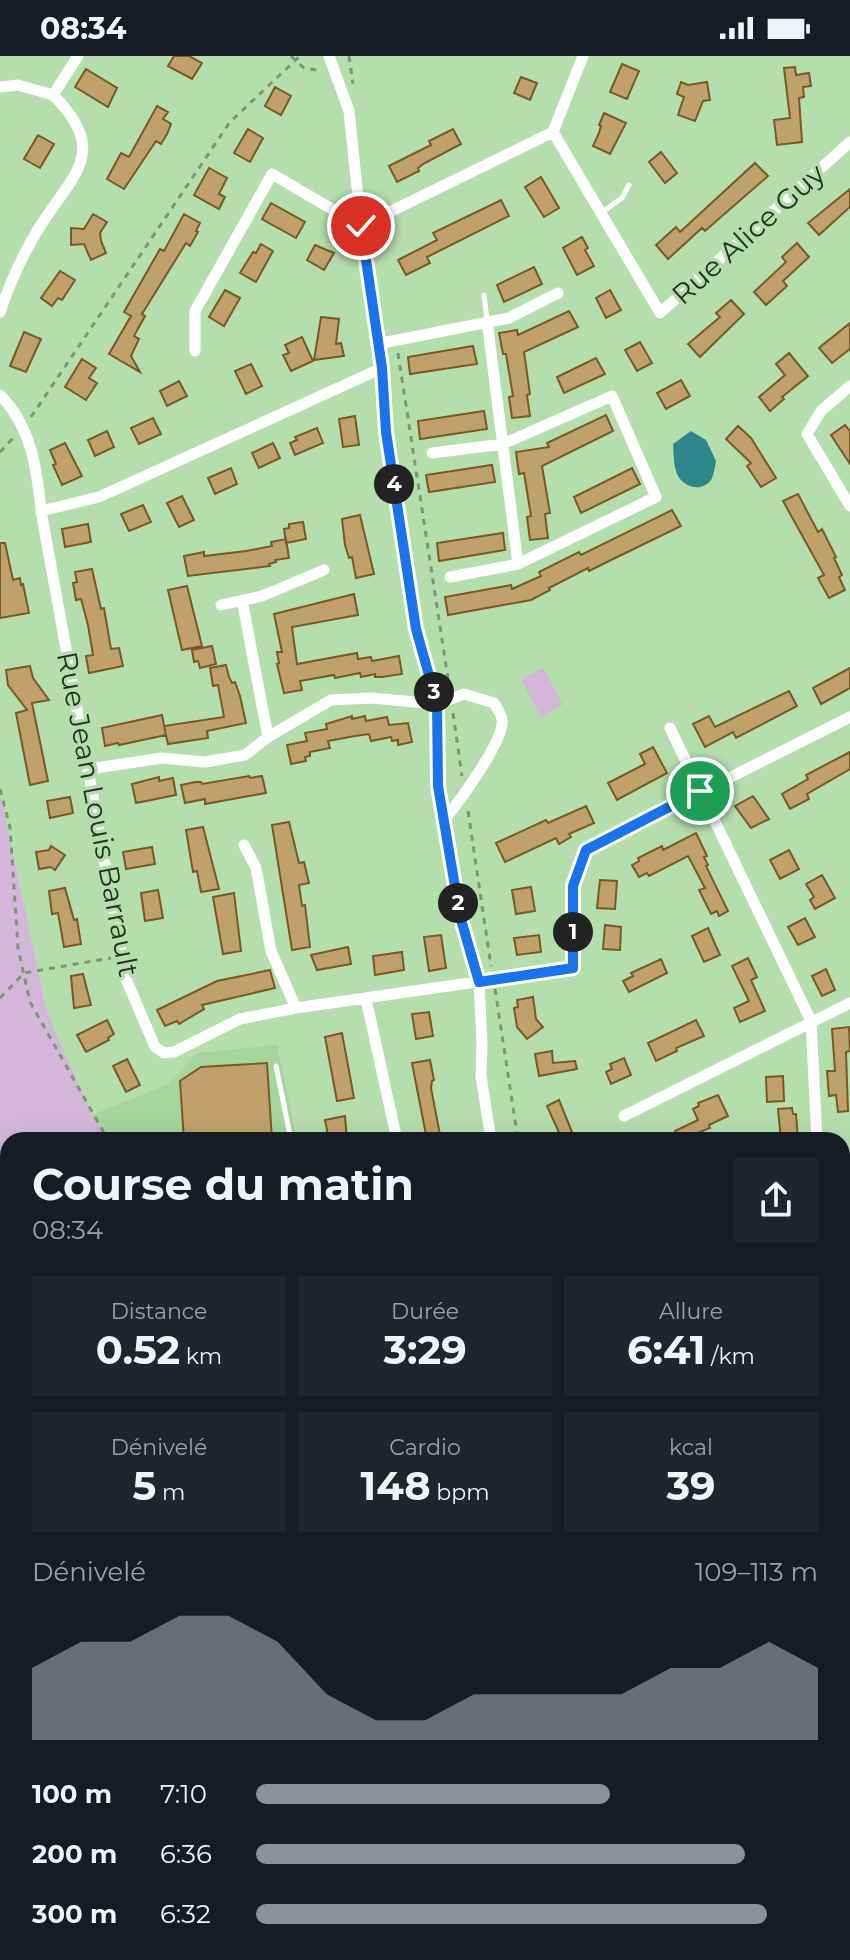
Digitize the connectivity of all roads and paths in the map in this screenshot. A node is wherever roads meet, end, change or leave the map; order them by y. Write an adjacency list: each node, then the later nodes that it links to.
1 (78, 56): 8 (street)
2 (300, 56): 24 (path)
3 (329, 56): 13 (street)
4 (349, 56): 6 (path)
5 (583, 56): 9 (street)
6 (354, 86)
7 (0, 87): 8 (street)
8 (53, 95): 16 (street)
9 (553, 132): 12 (street, Rue Alice Guy); 13 (street)
10 (850, 142): 12 (street, Rue Alice Guy)
11 (629, 185): 12 (lane)
12 (600, 214)
13 (361, 226): 19 (street); 20 (street)
14 (558, 293): 17 (street)
15 (484, 295): 17 (lane)
16 (0, 312)
17 (487, 321): 18 (street); 25 (street)
18 (401, 340): 19 (street); 35 (path)
19 (377, 344): 21 (street)
20 (195, 351)
21 (382, 368): 29 (street); 36 (street)
22 (850, 386): 28 (street)
23 (0, 395): 24 (street, Rue Jean Louis Barrault)
24 (24, 427): 26 (path); 29 (street, Rue Jean Louis Barrault)
25 (503, 444): 27 (street); 30 (street); 30 (street)
26 (0, 452)
27 (432, 453)
28 (850, 506)
29 (41, 511): 40 (street, Rue Jean Louis Barrault)
30 (518, 564): 32 (street)
31 (324, 570): 33 (street)
32 (450, 577)
33 (242, 600): 34 (street); 39 (street)
34 (221, 605)
35 (451, 699): 36 (street); 43 (path); 43 (street)
36 (437, 704): 39 (street); 44 (street)
37 (850, 717): 42 (street)
38 (670, 728): 42 (street)
39 (268, 737): 40 (street)
40 (89, 769): 46 (street, Rue Jean Louis Barrault)
41 (0, 789): 47 (path)
42 (700, 791): 48 (street, Rue Jean Louis Barrault); 54 (street)
43 (465, 793): 44 (street); 48 (path)
44 (445, 819): 49 (street)
45 (244, 845): 53 (street)
46 (122, 956): 47 (path); 53 (street, Rue Jean Louis Barrault)
47 (24, 973): 50 (path); 57 (path)
48 (494, 980): 49 (street, Rue Jean Louis Barrault); 61 (path)
49 (479, 982): 51 (street, Rue Jean Louis Barrault); 60 (street)
50 (0, 998)
51 (366, 999): 53 (street, Rue Jean Louis Barrault); 59 (street)
52 (850, 1003): 54 (street)
53 (296, 1008)
54 (811, 1021): 56 (street); 62 (street)
55 (276, 1066): 58 (lane)
56 (624, 1116)
57 (103, 1132)
58 (289, 1132)
59 (395, 1132)
60 (490, 1132)
61 (517, 1132)
62 (817, 1132)

